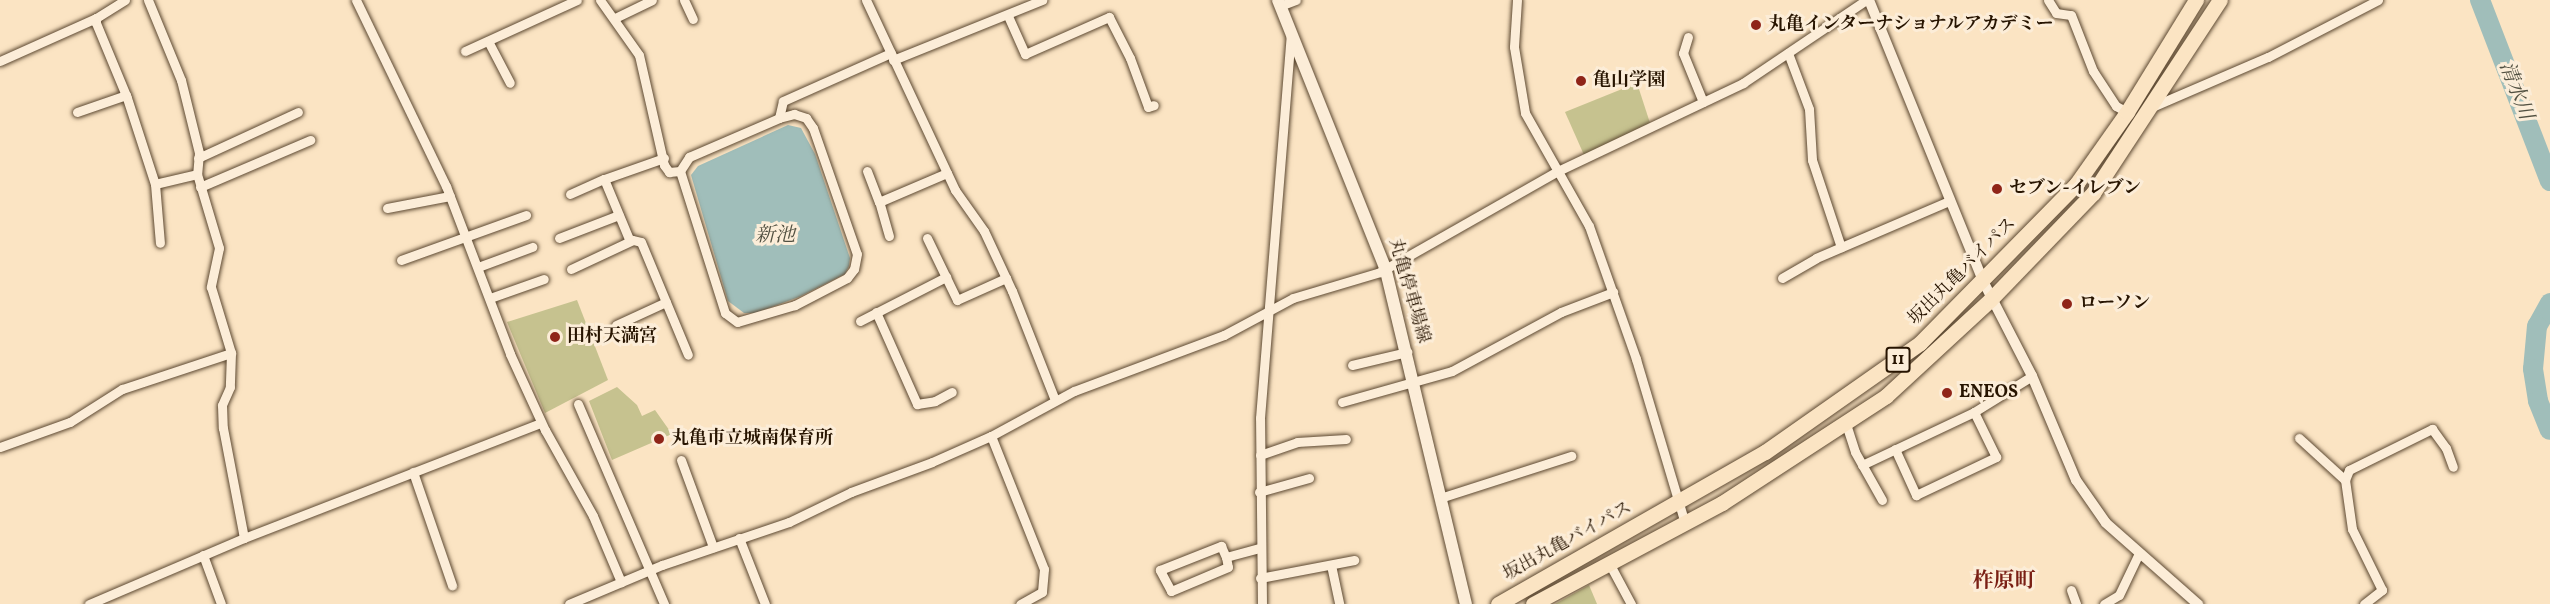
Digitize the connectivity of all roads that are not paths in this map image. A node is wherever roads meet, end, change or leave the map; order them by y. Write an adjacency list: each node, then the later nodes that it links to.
1 (126, 0): 19 (street)
2 (148, 0): 39 (street)
3 (356, 0): 50 (street)
4 (577, 0): 24 (street)
5 (600, 0): 20 (street)
6 (652, 0): 20 (street)
7 (684, 0): 21 (street)
8 (866, 0): 27 (street)
9 (1042, 0): 18 (street)
10 (1296, 0): 17 (street)
11 (1517, 0): 43 (street)
12 (1867, 0): 26 (street); 51 (street)
13 (2048, 0): 36 (street)
14 (2196, 0): 36 (highway, 坂出丸亀バイパス / 11)
15 (2220, 0): 33 (highway, 坂出丸亀バイパス / 11)
16 (2378, 0): 33 (street)
17 (1279, 3): 22 (main road, 丸亀停車場線)
18 (1008, 16): 27 (street); 32 (street)
19 (96, 18): 28 (street); 30 (street)
20 (615, 18): 40 (street)
21 (693, 19)
22 (1292, 33): 66 (main road, 丸亀停車場線); 78 (street)
23 (1688, 37): 31 (street)
24 (488, 41): 25 (street); 29 (street)
25 (465, 51)
26 (1788, 53): 31 (street); 63 (street)
27 (892, 57): 37 (street); 44 (street)
28 (0, 61)
29 (510, 83)
30 (126, 95): 34 (street); 47 (street)
31 (1703, 102): 43 (street)
32 (1154, 105)
33 (2154, 106): 75 (highway, 坂出丸亀バイパス / 11)
34 (77, 112)
35 (298, 112): 39 (street)
36 (2127, 112): 72 (highway, 坂出丸亀バイパス / 11)
37 (779, 118): 41 (street); 41 (street)
38 (310, 140): 48 (street)
39 (198, 158): 45 (street)
40 (664, 158): 41 (street); 46 (street)
41 (680, 171)
42 (867, 171): 52 (street)
43 (1558, 171): 66 (street); 73 (street)
44 (947, 173): 52 (street); 69 (street)
45 (197, 174): 47 (street); 48 (street)
46 (604, 179): 49 (street); 55 (street)
47 (155, 184): 61 (street)
48 (200, 187): 82 (street)
49 (570, 194)
50 (450, 196): 53 (street); 56 (street)
51 (1949, 201): 63 (street); 72 (street)
52 (879, 202): 57 (street)
53 (387, 208)
54 (526, 215): 56 (street)
55 (619, 215): 58 (street); 60 (street)
56 (465, 236): 64 (street); 65 (street)
57 (889, 236)
58 (559, 238)
59 (927, 238): 68 (street)
60 (633, 240): 67 (street); 76 (street)
61 (160, 243)
62 (531, 247): 65 (street)
63 (1841, 247): 70 (street)
64 (401, 260)
65 (478, 267): 74 (street)
66 (1385, 267): 78 (street); 81 (main road, 丸亀停車場線)
67 (571, 268)
68 (946, 277): 69 (street); 77 (street)
69 (1006, 278): 88 (street)
70 (1782, 278)
71 (544, 279): 74 (street)
72 (1983, 281): 75 (street); 110 (highway, 坂出丸亀バイパス / 11)
73 (1613, 292): 86 (street); 110 (street)
74 (490, 298): 92 (street)
75 (1991, 299): 85 (street); 93 (highway, 坂出丸亀バイパス / 11)
76 (666, 302): 80 (street); 83 (street)
77 (876, 312): 79 (street); 87 (street)
78 (1267, 312): 88 (street); 99 (street)
79 (860, 321)
80 (616, 325)
81 (1407, 352): 84 (street); 86 (main road, 丸亀停車場線)
82 (231, 353): 97 (street); 112 (street)
83 (688, 355)
84 (1352, 365)
85 (2032, 376): 91 (street); 116 (street)
86 (1414, 383): 89 (street); 108 (main road, 丸亀停車場線)
87 (952, 392)
88 (1055, 400): 94 (street)
89 (1342, 402)
90 (578, 404): 122 (street)
91 (1974, 412): 98 (street); 98 (street)
92 (541, 423): 104 (street); 124 (street)
93 (1846, 424): 102 (street); 111 (highway, 坂出丸亀バイパス / 11)
94 (991, 436): 113 (street); 132 (street)
95 (2299, 438): 106 (street)
96 (1346, 439): 99 (street)
97 (0, 447)
98 (1894, 449): 102 (street)
99 (1260, 455): 107 (street)
100 (1571, 456): 108 (street)
101 (681, 460): 114 (street)
102 (1862, 465): 109 (street)
103 (2453, 467): 106 (street)
104 (413, 472): 112 (street); 125 (street)
105 (1309, 478): 107 (street)
106 (2345, 480): 142 (street)
107 (1259, 492): 115 (street)
108 (1440, 498): 135 (main road, 丸亀停車場線)
109 (1882, 500)
110 (1678, 503): 111 (street); 136 (highway, 坂出丸亀バイパス / 11)
111 (1684, 523): 120 (highway, 坂出丸亀バイパス / 11)
112 (244, 538): 117 (street)
113 (738, 538): 114 (street); 131 (street)
114 (714, 547): 122 (street)
115 (1259, 548): 118 (street); 123 (street)
116 (2139, 554): 140 (street); 141 (street)
117 (202, 555): 127 (street); 128 (street)
118 (1226, 557): 118 (street)
119 (1354, 560): 121 (street)
120 (1609, 563): 137 (highway, 坂出丸亀バイパス / 11); 138 (street)
121 (1331, 565): 123 (street); 134 (street)
122 (651, 570): 124 (street); 130 (street)
123 (1260, 578): 133 (street)
124 (621, 582): 129 (street)
125 (452, 585)
126 (2071, 590): 139 (street)
127 (89, 604)
128 (221, 604)
129 (570, 604)
130 (664, 604)
131 (765, 604)
132 (1020, 604)
133 (1262, 604)
134 (1339, 604)
135 (1466, 604)
136 (1498, 604)
137 (1533, 604)
138 (1631, 604)
139 (2076, 604)
140 (2104, 604)
141 (2199, 604)
142 (2364, 604)

